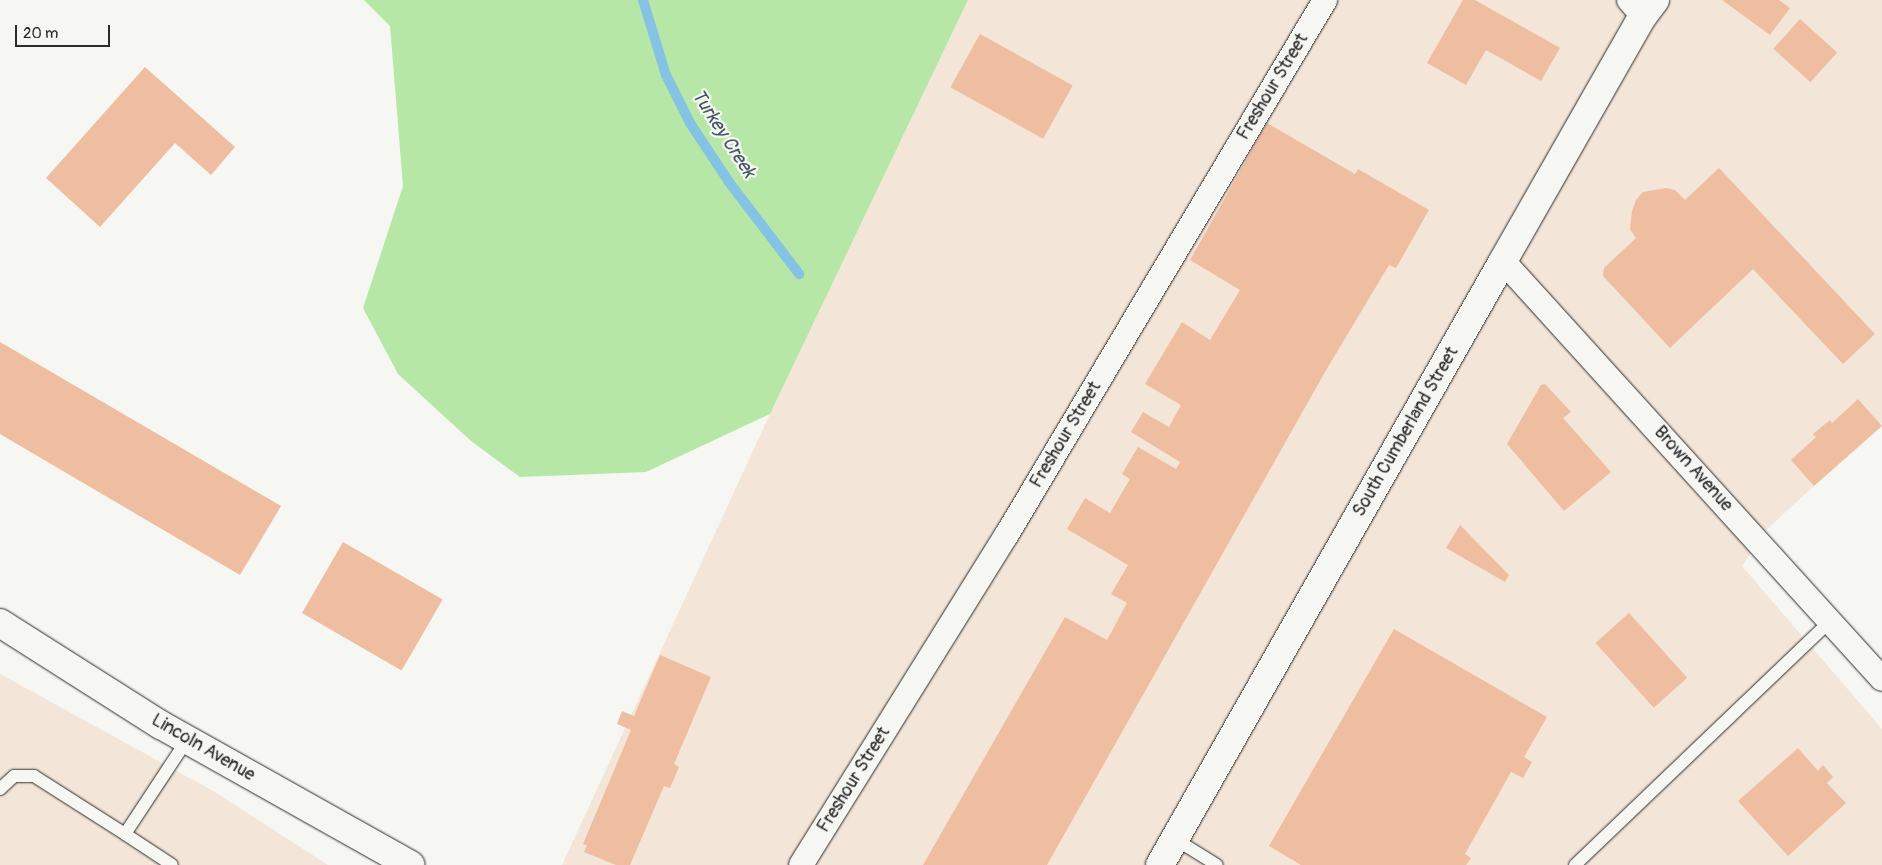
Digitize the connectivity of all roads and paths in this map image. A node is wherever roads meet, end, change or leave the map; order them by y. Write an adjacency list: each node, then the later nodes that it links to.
1 (1325, 0): 13 (street, Freshour Street)
2 (1643, 5): 3 (main road, South Cumberland Street)
3 (1503, 260): 4 (street, Brown Avenue); 10 (main road, South Cumberland Street)
4 (1831, 620): 6 (street, Brown Avenue); 16 (lane)
5 (0, 623): 7 (main road, Lincoln Avenue)
6 (1882, 679)
7 (187, 740): 9 (lane); 11 (main road, Lincoln Avenue)
8 (0, 789): 9 (lane)
9 (125, 834): 12 (lane)
10 (1175, 839): 14 (main road, South Cumberland Street); 15 (lane)
11 (398, 862)
12 (172, 865)
13 (801, 865)
14 (1160, 865)
15 (1217, 865)
16 (1575, 865)

